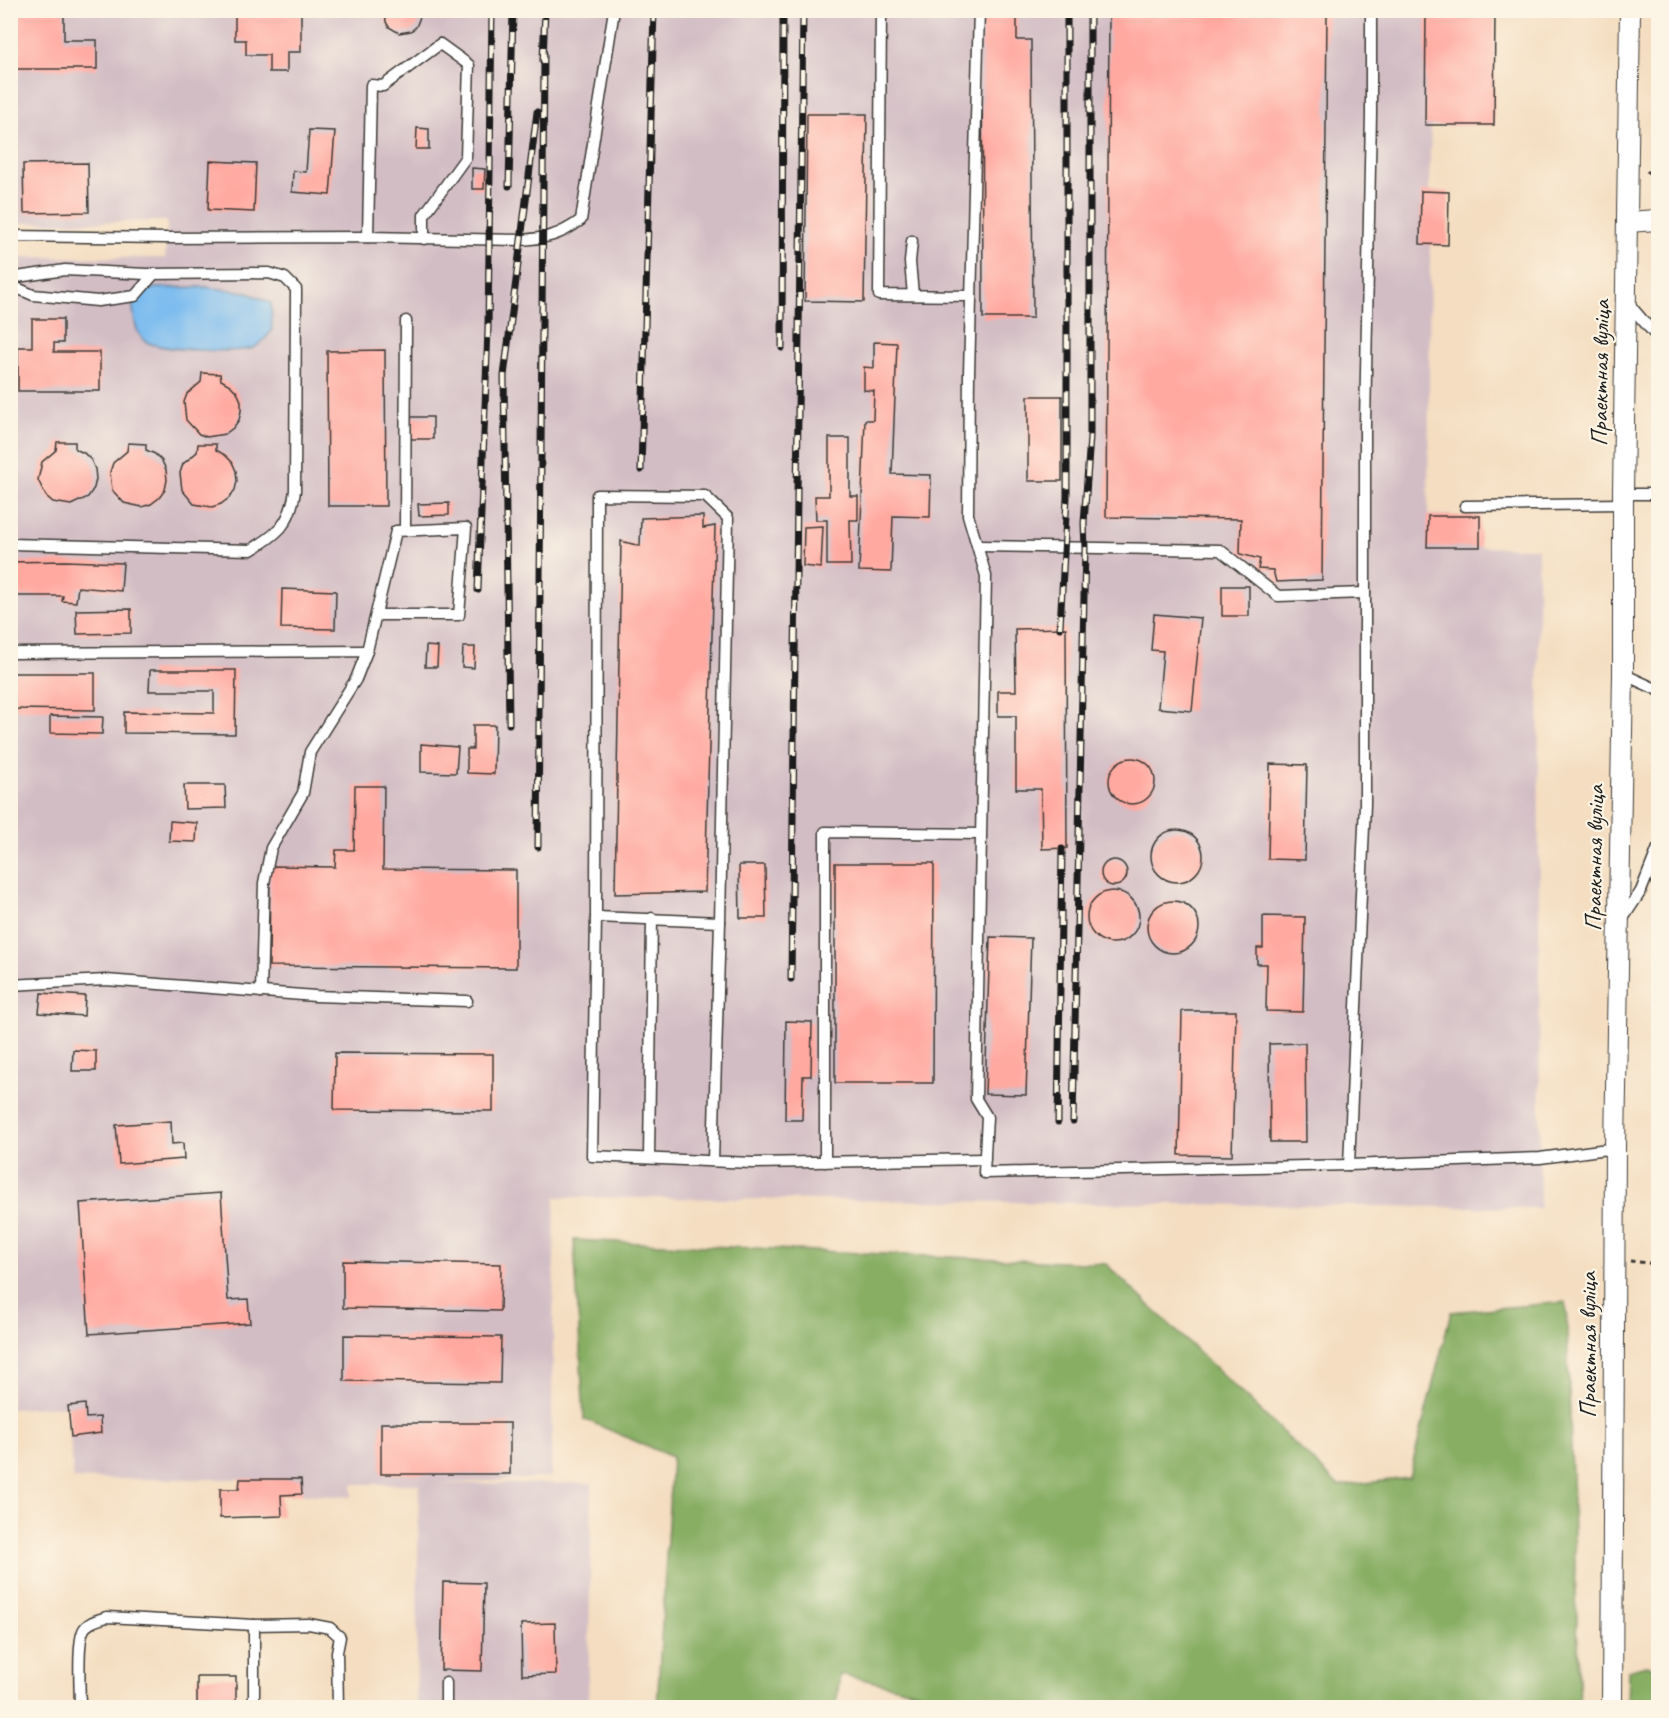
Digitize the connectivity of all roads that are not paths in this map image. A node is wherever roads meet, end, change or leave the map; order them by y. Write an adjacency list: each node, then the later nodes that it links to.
1 (614, 10): 10 (lane)
2 (881, 10): 15 (lane)
3 (979, 10): 16 (lane)
4 (1371, 10): 26 (lane)
5 (1629, 10): 7 (street, Праектная вуліца)
6 (1659, 220): 7 (street)
7 (1627, 222): 17 (street, Праектная вуліца)
8 (10, 236): 9 (lane)
9 (368, 237): 10 (lane); 10 (lane)
10 (424, 239)
11 (912, 241): 15 (lane)
12 (154, 274): 13 (lane); 14 (lane); 24 (lane)
13 (10, 278)
14 (10, 285)
15 (913, 295): 16 (lane)
16 (971, 296): 25 (lane)
17 (1626, 301): 19 (lane); 21 (street, Праектная вуліца)
18 (406, 321): 23 (lane)
19 (1659, 338)
20 (1659, 494): 21 (lane)
21 (1623, 499): 22 (lane); 30 (street, Праектная вуліца)
22 (1465, 506)
23 (405, 530): 27 (lane); 27 (lane)
24 (10, 543)
25 (978, 546): 26 (lane); 32 (lane)
26 (1365, 593): 46 (lane)
27 (376, 615): 28 (lane)
28 (367, 651): 29 (lane); 39 (lane)
29 (10, 653)
30 (1623, 674): 31 (lane); 37 (street, Праектная вуліца)
31 (1659, 690)
32 (980, 834): 43 (lane); 45 (lane)
33 (1659, 848): 37 (lane)
34 (596, 917): 35 (lane); 36 (lane); 42 (lane)
35 (652, 918): 36 (lane); 42 (lane)
36 (720, 922): 44 (lane)
37 (1618, 926): 41 (street, Праектная вуліца)
38 (10, 985): 39 (lane)
39 (261, 992): 40 (lane)
40 (467, 1001)
41 (1615, 1148): 46 (lane); 53 (street, Праектная вуліца)
42 (649, 1158): 44 (lane)
43 (985, 1159): 45 (lane); 46 (lane)
44 (713, 1161): 45 (lane)
45 (825, 1162)
46 (1349, 1165)
47 (254, 1625): 49 (lane); 50 (lane); 51 (lane)
48 (446, 1683): 52 (lane)
49 (80, 1707)
50 (254, 1707)
51 (338, 1707)
52 (446, 1707)
53 (1612, 1707)

